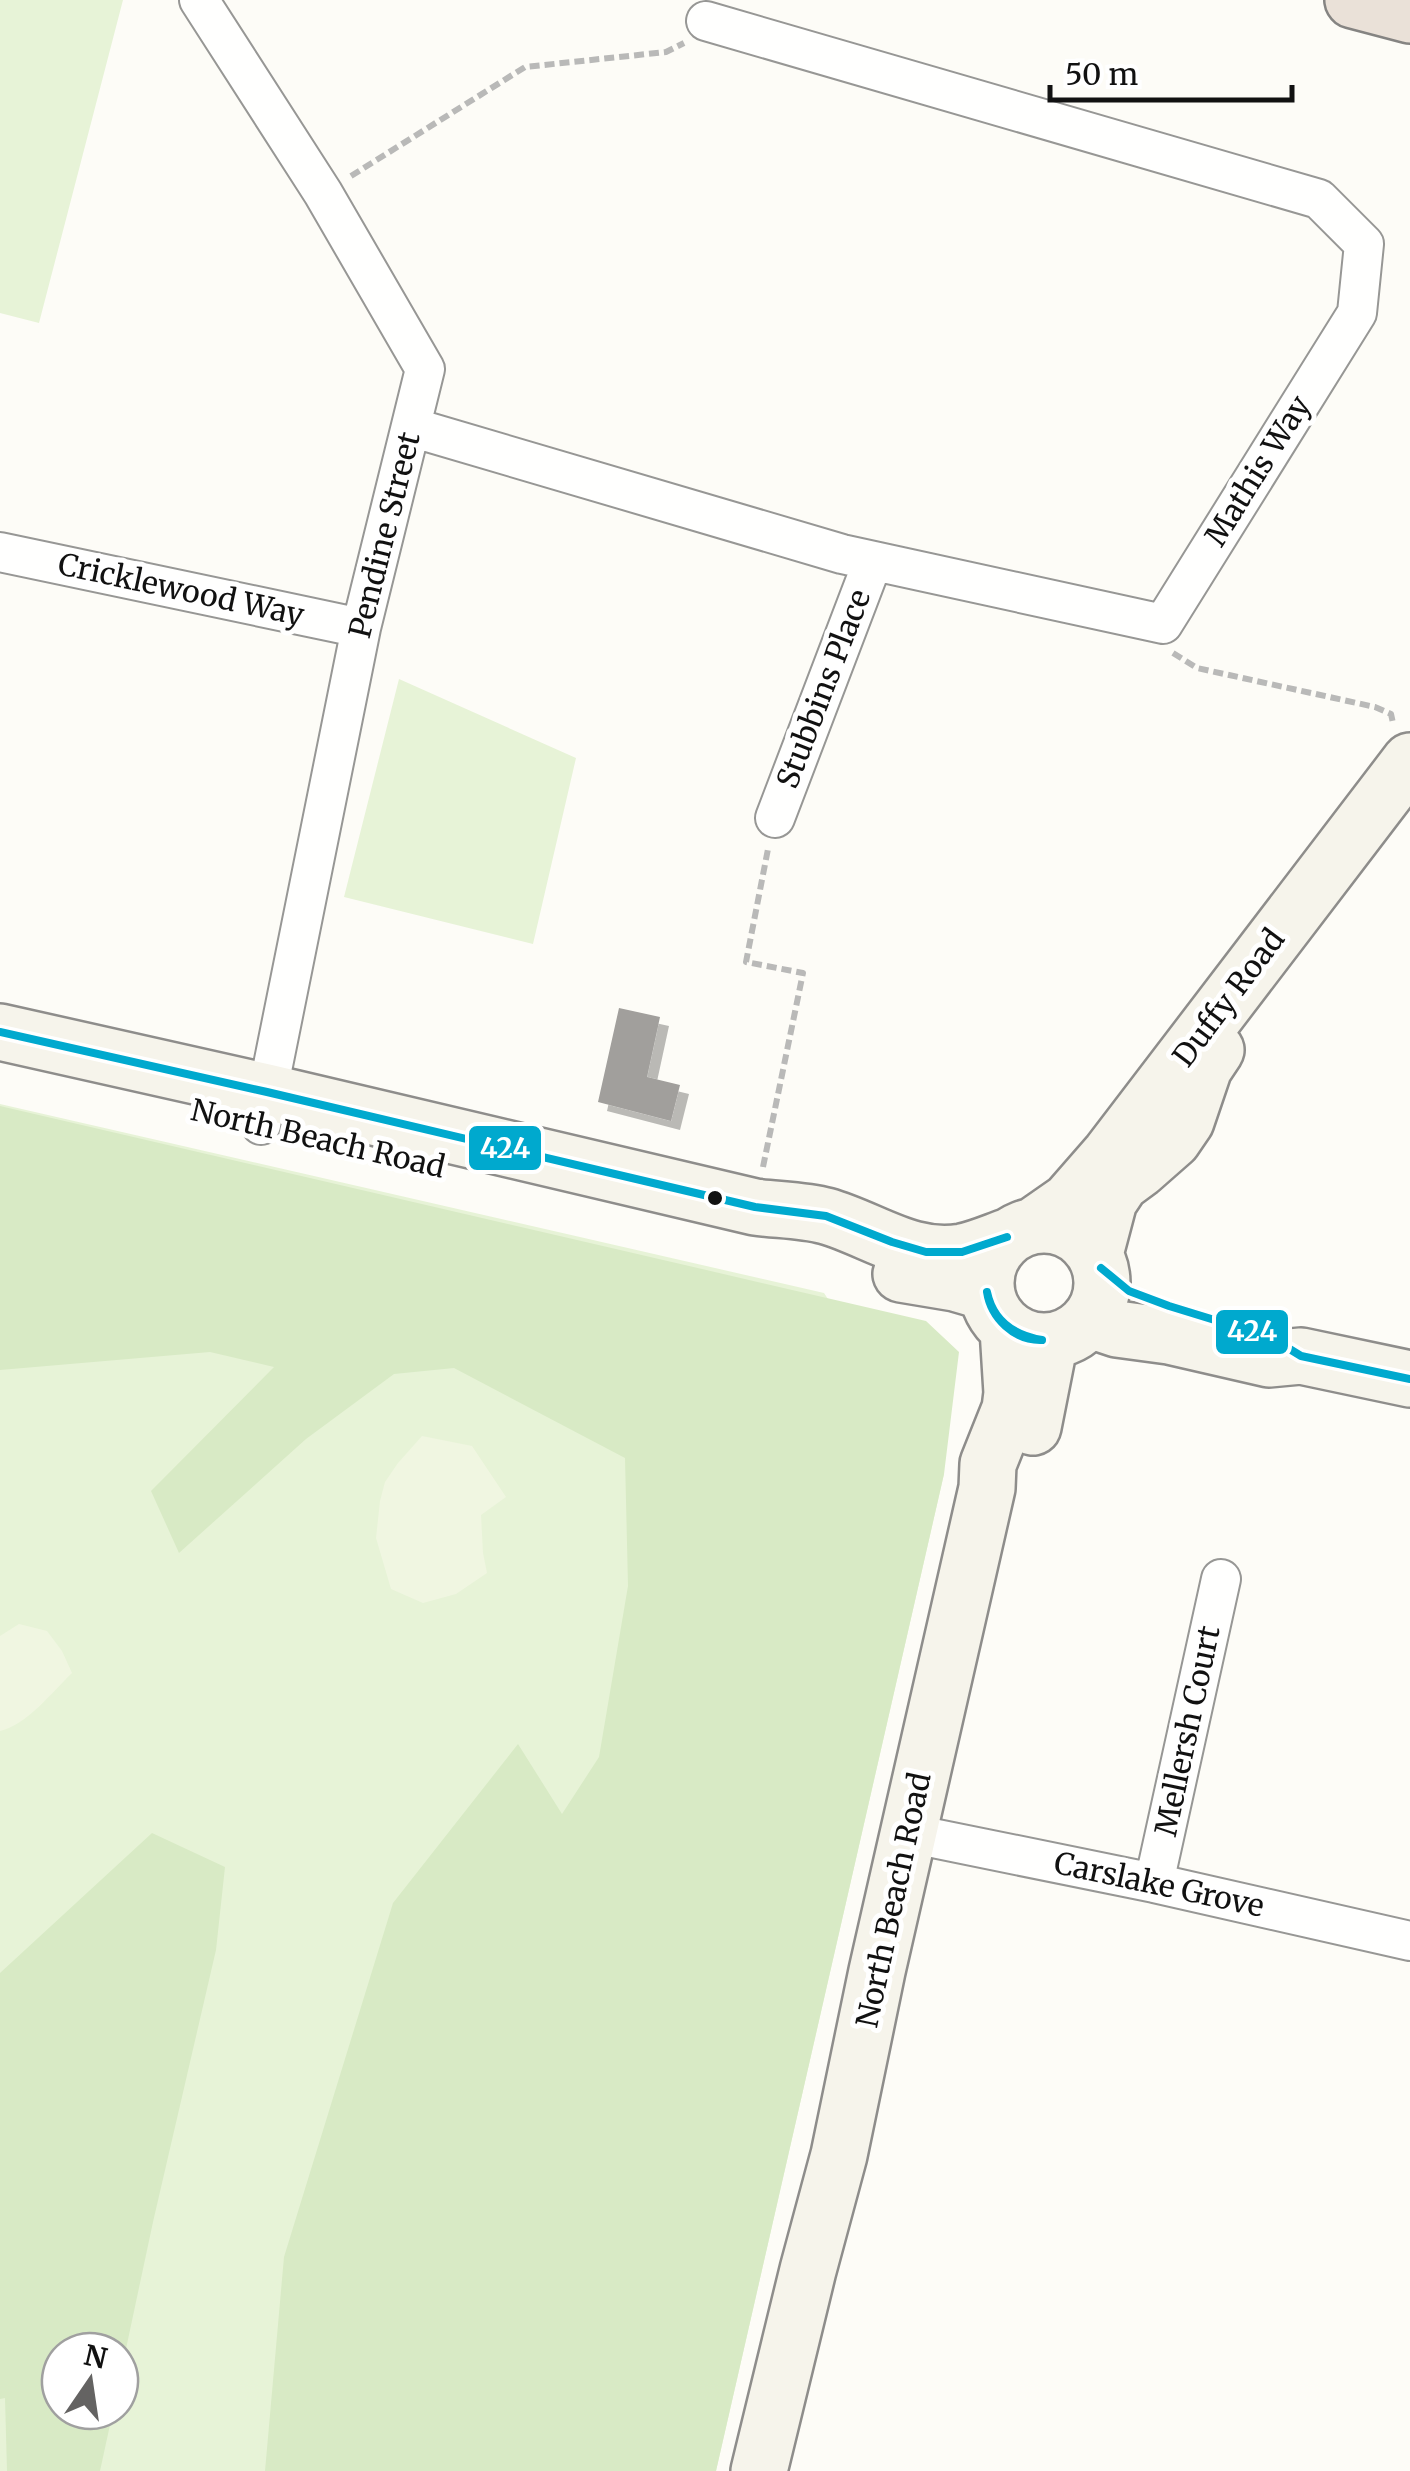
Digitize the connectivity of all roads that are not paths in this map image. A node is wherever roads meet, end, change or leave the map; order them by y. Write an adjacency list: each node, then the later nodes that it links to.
1 (199, 0): 5 (street, Pendine Street)
2 (1353, 0): 3 (highway)
3 (1410, 15)
4 (706, 21): 7 (street, Mathis Way)
5 (411, 427): 7 (street); 8 (street, Pendine Street)
6 (0, 552): 8 (street, Cricklewood Way)
7 (873, 561): 10 (street, Stubbins Place)
8 (361, 628): 13 (street, Pendine Street)
9 (1406, 777): 14 (main road, Duffy Road); 15 (main road, Duffy Road)
10 (774, 818)
11 (0, 1032): 13 (main road, North Beach Road)
12 (0, 1068): 13 (main road, North Beach Road)
13 (264, 1109): 14 (main road, North Beach Road); 16 (main road, North Beach Road)
14 (1022, 1230): 15 (main road); 16 (main road)
15 (1098, 1261): 16 (main road); 17 (main road)
16 (1033, 1320): 17 (main road); 20 (main road, North Beach Road)
17 (1301, 1356): 18 (main road)
18 (1410, 1379)
19 (1222, 1579): 21 (street, Mellersh Court)
20 (926, 1837): 21 (street, Carslake Grove); 23 (main road, North Beach Road); 24 (main road, North Beach Road)
21 (1154, 1883): 22 (street, Carslake Grove)
22 (1410, 1941)
23 (759, 2471)
24 (792, 2471)

